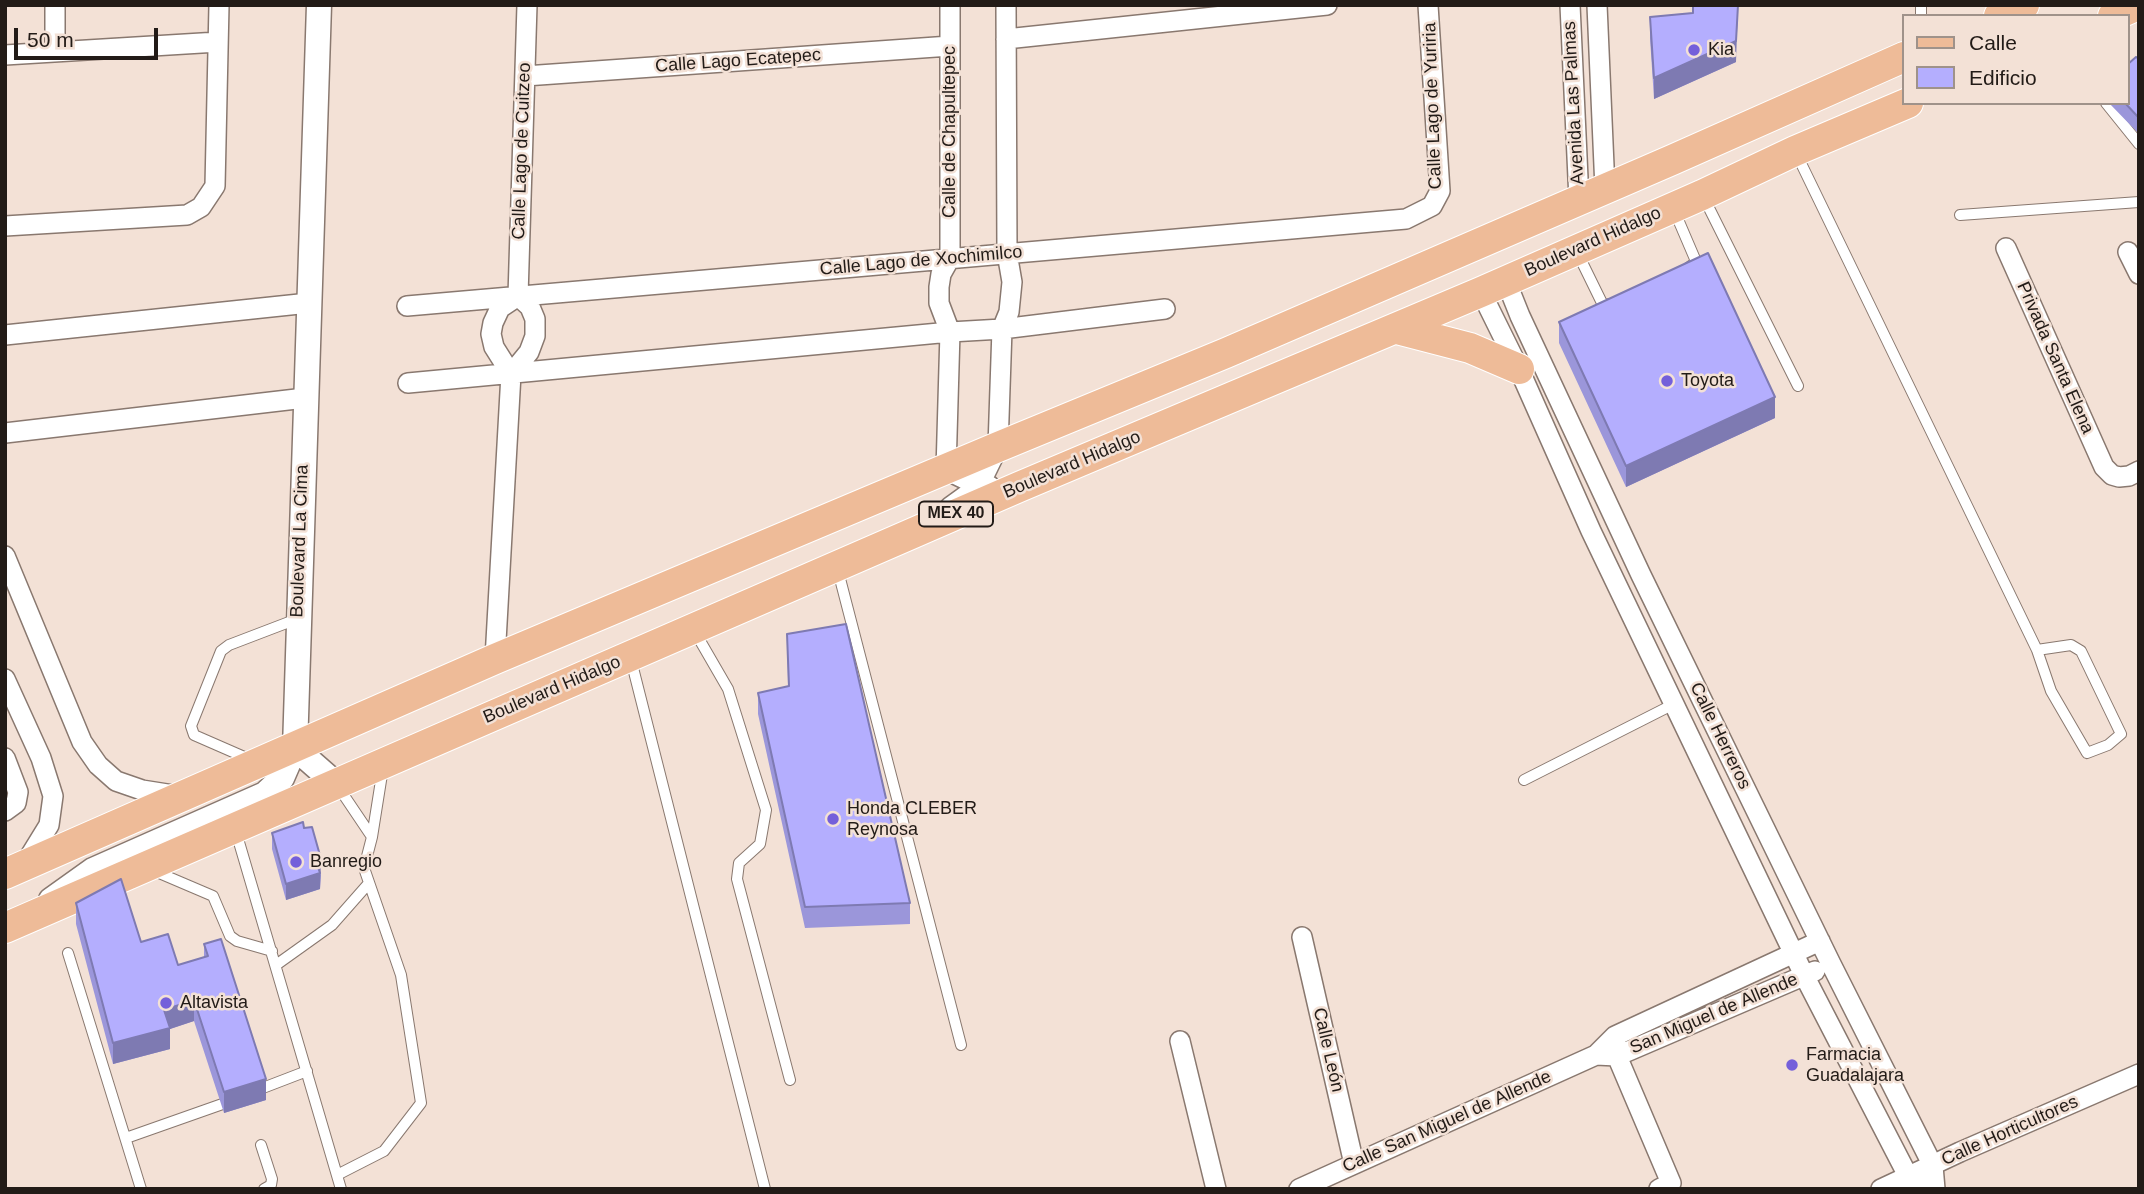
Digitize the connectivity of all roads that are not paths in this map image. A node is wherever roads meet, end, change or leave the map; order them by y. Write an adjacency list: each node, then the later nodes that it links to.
1 (55, 5): 16 (street)
2 (219, 5): 14 (street)
3 (319, 5): 43 (street, Boulevard La Cima)
4 (527, 5): 19 (street, Calle Lago de Cuitzeo)
5 (950, 5): 15 (street, Calle de Chapultepec)
6 (1006, 5): 13 (street)
7 (1327, 5): 13 (street)
8 (1429, 5): 29 (street, Calle Lago de Yuriria)
9 (1570, 5): 23 (street, Avenida Las Palmas)
10 (1597, 5): 22 (street, Avenida Las Palmas)
11 (2024, 5): 12 (main road)
12 (2004, 14)
13 (1006, 39): 36 (street)
14 (218, 42): 16 (street); 32 (street)
15 (950, 47): 19 (street, Calle Lago Ecatepec); 37 (street, Calle de Chapultepec)
16 (55, 52): 17 (street)
17 (5, 55)
18 (1902, 58): 26 (main road, MEX 40)
19 (525, 76): 41 (street, Calle Lago de Cuitzeo)
20 (1903, 105): 25 (main road, Boulevard Hidalgo / MEX 40)
21 (2108, 105): 24 (lane)
22 (1602, 119): 23 (street); 26 (street, Avenida Las Palmas)
23 (1575, 120): 26 (street, Avenida Las Palmas)
24 (2139, 144)
25 (1795, 151): 27 (main road, Boulevard Hidalgo / MEX 40); 66 (lane)
26 (1592, 195): 56 (main road, MEX 40)
27 (1702, 195): 30 (main road, Boulevard Hidalgo / MEX 40); 53 (lane)
28 (2139, 202): 31 (lane)
29 (1432, 206): 36 (street, Calle Lago de Xochimilco)
30 (1672, 207): 34 (main road, Boulevard Hidalgo / MEX 40); 38 (lane)
31 (1960, 215)
32 (5, 226)
33 (2006, 248): 57 (street, Privada Santa Elena)
34 (1577, 250): 40 (main road, Boulevard Hidalgo / MEX 40); 42 (lane)
35 (2128, 252): 39 (street)
36 (1007, 253): 37 (street, Calle Lago de Xochimilco); 46 (street)
37 (950, 258): 41 (street, Calle Lago de Xochimilco); 48 (street, Calle de Chapultepec)
38 (1679, 272)
39 (2139, 274)
40 (1493, 287): 47 (main road, Boulevard Hidalgo / MEX 40); 50 (street, Calle Herreros); 81 (street, Calle Herreros)
41 (518, 296): 44 (street, Calle Lago de Xochimilco); 51 (street); 51 (street)
42 (1620, 300)
43 (309, 303): 49 (street); 54 (street, Boulevard La Cima)
44 (407, 306)
45 (1166, 309): 46 (street)
46 (1002, 329): 48 (street); 56 (street)
47 (1396, 329): 50 (main road); 60 (main road, Boulevard Hidalgo / MEX 40)
48 (950, 332): 51 (street); 58 (street, Calle de Chapultepec)
49 (5, 335)
50 (1519, 369): 70 (street, Calle Herreros)
51 (511, 374): 52 (street); 68 (street)
52 (408, 383)
53 (1798, 386)
54 (305, 398): 55 (street); 64 (street, Boulevard La Cima)
55 (5, 433)
56 (998, 447): 58 (main road, MEX 40); 59 (street); 60 (main road)
57 (2139, 471)
58 (936, 474): 59 (street); 61 (main road); 68 (main road, MEX 40)
59 (979, 486): 60 (street); 61 (street)
60 (1019, 487): 61 (main road, Boulevard Hidalgo / MEX 40)
61 (912, 534): 63 (main road, Boulevard Hidalgo / MEX 40)
62 (5, 556): 77 (street)
63 (837, 566): 65 (main road, Boulevard Hidalgo / MEX 40); 99 (lane)
64 (298, 619): 71 (street, Boulevard La Cima); 73 (lane)
65 (693, 629): 67 (main road, Boulevard Hidalgo / MEX 40); 104 (lane)
66 (2037, 650): 66 (lane)
67 (630, 656): 74 (main road, Boulevard Hidalgo / MEX 40); 115 (lane)
68 (495, 659): 71 (main road, MEX 40)
69 (5, 679): 84 (street)
70 (1674, 704): 75 (lane); 82 (street, Calle Herreros)
71 (295, 748): 73 (main road, MEX 40); 76 (street); 86 (street, Boulevard La Cima)
72 (5, 758): 78 (street)
73 (260, 764): 77 (main road, MEX 40)
74 (383, 764): 76 (main road, Boulevard Hidalgo / MEX 40); 80 (lane)
75 (1524, 780)
76 (336, 784): 79 (main road, Boulevard Hidalgo / MEX 40); 80 (lane)
77 (184, 796): 84 (main road, MEX 40)
78 (5, 811)
79 (235, 828): 83 (main road, Boulevard Hidalgo / MEX 40); 89 (lane)
80 (372, 837): 85 (lane)
81 (1771, 839): 82 (street); 88 (street, Calle Herreros)
82 (1744, 850): 91 (street, Calle Herreros)
83 (146, 867): 86 (main road, Boulevard Hidalgo / MEX 40); 89 (lane)
84 (14, 870)
85 (369, 883): 93 (lane); 109 (lane)
86 (15, 924)
87 (1302, 937): 107 (street, Calle León)
88 (1821, 941): 91 (street, San Miguel de Allende); 92 (street, Calle Herreros)
89 (272, 951): 93 (lane)
90 (68, 953): 105 (lane)
91 (1793, 953): 94 (street, Calle Herreros); 95 (street, San Miguel de Allende)
92 (1831, 964): 94 (street, San Miguel de Allende); 108 (street, Calle Herreros)
93 (276, 965): 102 (lane)
94 (1804, 975): 96 (street, San Miguel de Allende); 110 (street, Calle Herreros)
95 (1711, 991): 96 (street); 97 (street, San Miguel de Allende)
96 (1720, 1012): 101 (street, San Miguel de Allende)
97 (1615, 1036): 100 (street, San Miguel de Allende); 101 (street)
98 (1180, 1041): 116 (street)
99 (961, 1045)
100 (1596, 1055): 101 (street, San Miguel de Allende); 107 (street, Calle San Miguel de Allende)
101 (1616, 1056): 111 (street)
102 (307, 1071): 105 (lane); 109 (lane)
103 (2139, 1074): 108 (street, Calle Horticultores)
104 (790, 1080)
105 (126, 1138): 112 (lane)
106 (261, 1145): 113 (lane)
107 (1354, 1164): 117 (street, Calle San Miguel de Allende)
108 (1933, 1166): 110 (street, Calle Horticultores); 119 (street, Calle Herreros)
109 (337, 1175): 114 (lane)
110 (1916, 1182): 118 (street, Calle Horticultores)
111 (1665, 1186)
112 (141, 1189)
113 (264, 1189)
114 (341, 1189)
115 (765, 1189)
116 (1216, 1189)
117 (1298, 1189)
118 (1881, 1189)
119 (1935, 1189)

